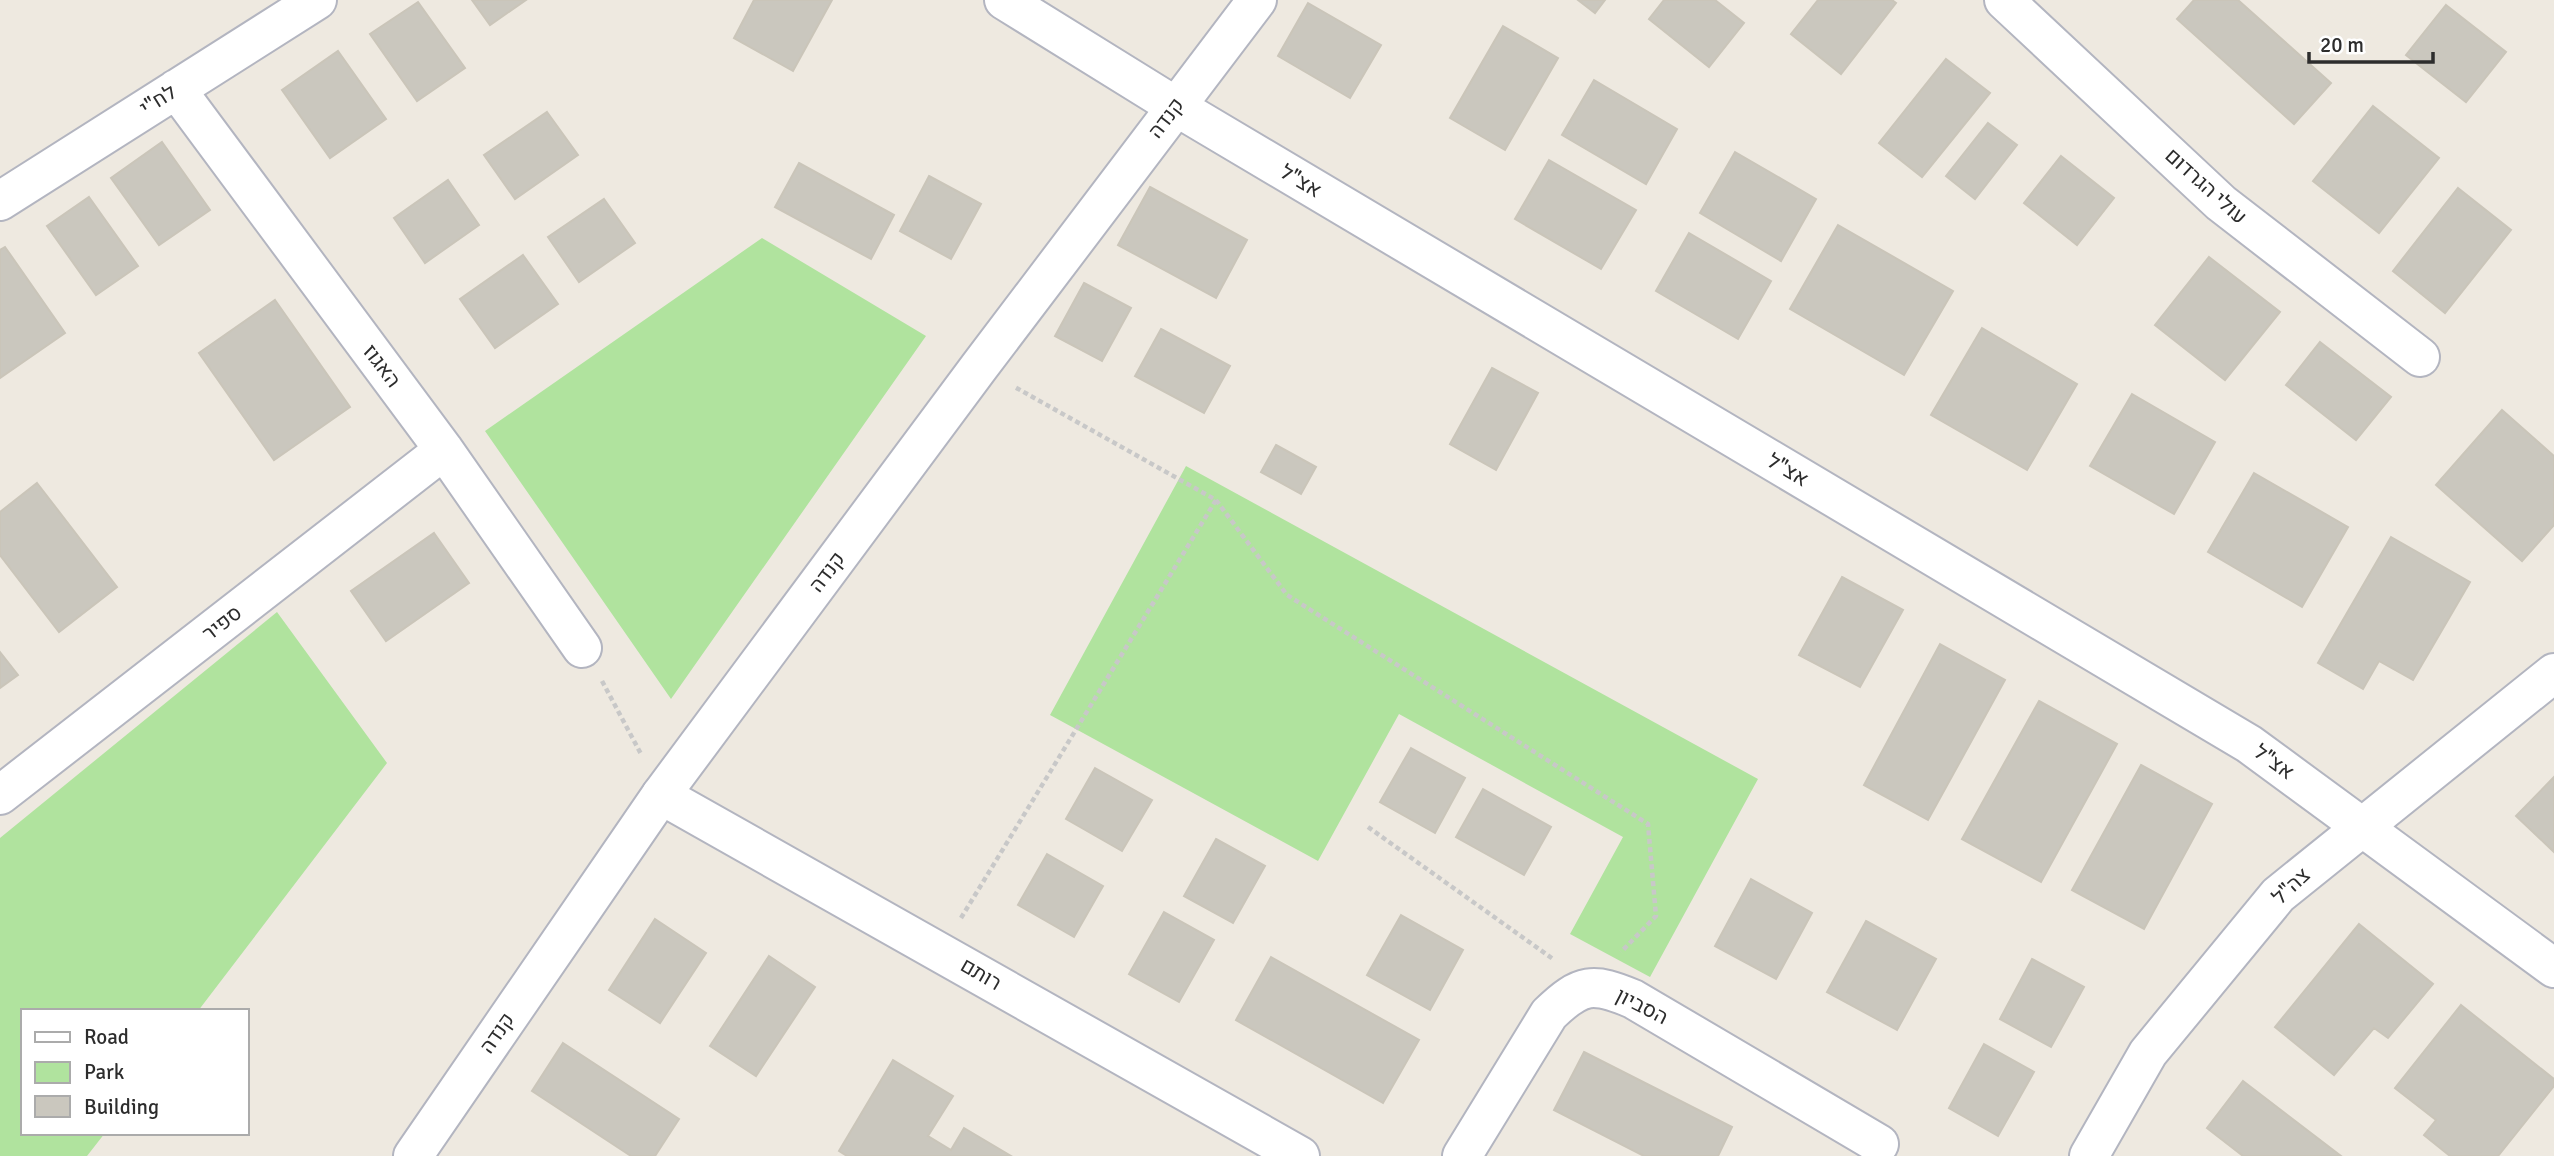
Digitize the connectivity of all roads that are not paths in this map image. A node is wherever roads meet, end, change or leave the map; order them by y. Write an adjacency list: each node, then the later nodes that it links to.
1 (317, 0): 5 (street, לח"י)
2 (1004, 0): 6 (street, אצ"ל)
3 (1258, 0): 6 (street, קנדה)
4 (2027, 6): 8 (street, עולי הגרדום)
5 (176, 89): 7 (street, לח"י); 9 (street, האגוז)
6 (1175, 106): 13 (street, קנדה); 14 (street, אצ"ל)
7 (0, 201)
8 (2420, 357)
9 (444, 450): 10 (street, האגוז); 12 (street, ספיר)
10 (582, 648)
11 (2554, 673): 14 (street, צה"ל)
12 (0, 795)
13 (661, 795): 17 (street, קנדה); 18 (street, רותם)
14 (2362, 825): 15 (street, אצ"ל); 20 (street, צה"ל)
15 (2554, 968)
16 (1879, 1144): 19 (street, הסביון)
17 (413, 1156)
18 (1300, 1156)
19 (1462, 1156)
20 (2089, 1156)

